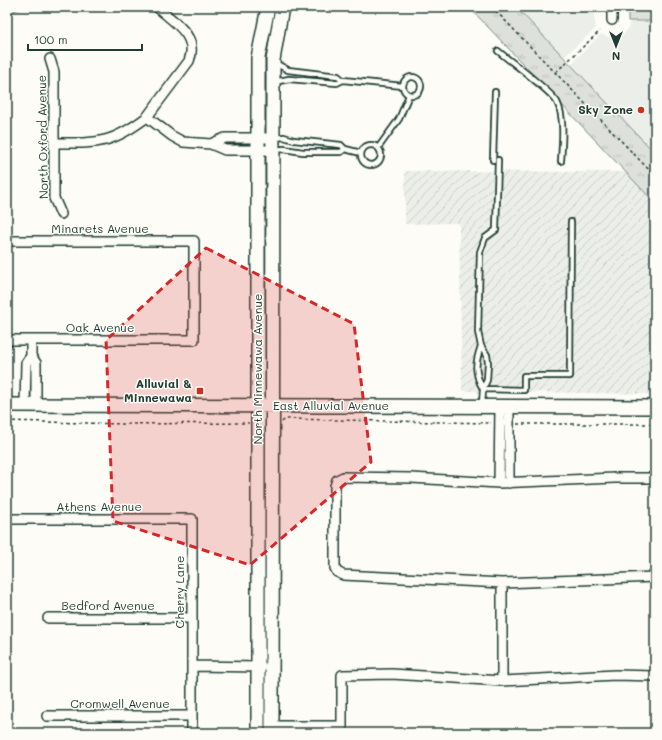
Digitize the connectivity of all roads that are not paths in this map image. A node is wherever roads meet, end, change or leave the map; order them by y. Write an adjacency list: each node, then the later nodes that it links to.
1 (157, 7): 14 (street)
2 (268, 7): 17 (main road, North Minnewawa Avenue)
3 (282, 7): 8 (main road, North Minnewawa Avenue)
4 (612, 7): 5 (street)
5 (612, 20)
6 (498, 51): 23 (lane)
7 (50, 59): 16 (street, North Oxford Avenue)
8 (273, 62): 9 (lane); 10 (main road, North Minnewawa Avenue)
9 (343, 80): 10 (lane); 11 (lane)
10 (273, 82): 18 (main road, North Minnewawa Avenue)
11 (403, 86): 13 (lane); 13 (lane)
12 (495, 92): 30 (lane)
13 (409, 95): 19 (lane)
14 (147, 117): 16 (street); 17 (street)
15 (310, 142): 18 (lane); 20 (lane); 21 (lane)
16 (54, 143): 24 (street, North Oxford Avenue)
17 (258, 144): 18 (street); 37 (main road, North Minnewawa Avenue)
18 (272, 144): 21 (lane); 38 (main road, North Minnewawa Avenue)
19 (378, 148): 22 (lane); 22 (lane)
20 (346, 149): 21 (lane); 22 (lane)
21 (310, 152)
22 (361, 153)
23 (561, 161)
24 (61, 214)
25 (571, 222): 34 (lane)
26 (7, 242): 29 (street, Minarets Avenue)
27 (7, 340): 28 (street, Oak Avenue)
28 (31, 340): 29 (street, Oak Avenue); 31 (street)
29 (194, 340)
30 (481, 346): 34 (lane); 34 (lane)
31 (31, 356): 32 (street); 33 (street)
32 (26, 380): 33 (street); 36 (street)
33 (36, 380): 36 (street)
34 (483, 389): 39 (lane)
35 (7, 405): 36 (main road, East Alluvial Avenue)
36 (30, 405): 37 (main road, East Alluvial Avenue)
37 (258, 406): 38 (main road, East Alluvial Avenue); 53 (main road, North Minnewawa Avenue)
38 (273, 406): 39 (main road, East Alluvial Avenue); 54 (main road, North Minnewawa Avenue)
39 (482, 407): 40 (main road, East Alluvial Avenue)
40 (505, 407): 41 (main road, East Alluvial Avenue); 42 (street)
41 (655, 407)
42 (505, 424): 44 (street); 45 (street)
43 (655, 478): 45 (street)
44 (499, 483): 45 (street); 49 (street)
45 (509, 483)
46 (7, 518): 47 (street, Athens Avenue)
47 (192, 519): 51 (street, Cherry Lane)
48 (655, 577): 49 (street)
49 (502, 583): 56 (street)
50 (48, 618): 51 (street, Bedford Avenue)
51 (192, 618): 52 (street, Cherry Lane)
52 (192, 666): 53 (street); 58 (street, Cherry Lane)
53 (257, 667): 54 (street); 62 (main road, North Minnewawa Avenue)
54 (272, 667): 59 (main road, North Minnewawa Avenue)
55 (655, 676): 56 (street)
56 (502, 681): 60 (street)
57 (47, 716): 58 (street, Cromwell Avenue)
58 (192, 716): 61 (street, Cherry Lane)
59 (272, 730): 60 (street)
60 (342, 730)
61 (192, 733)
62 (258, 733)

